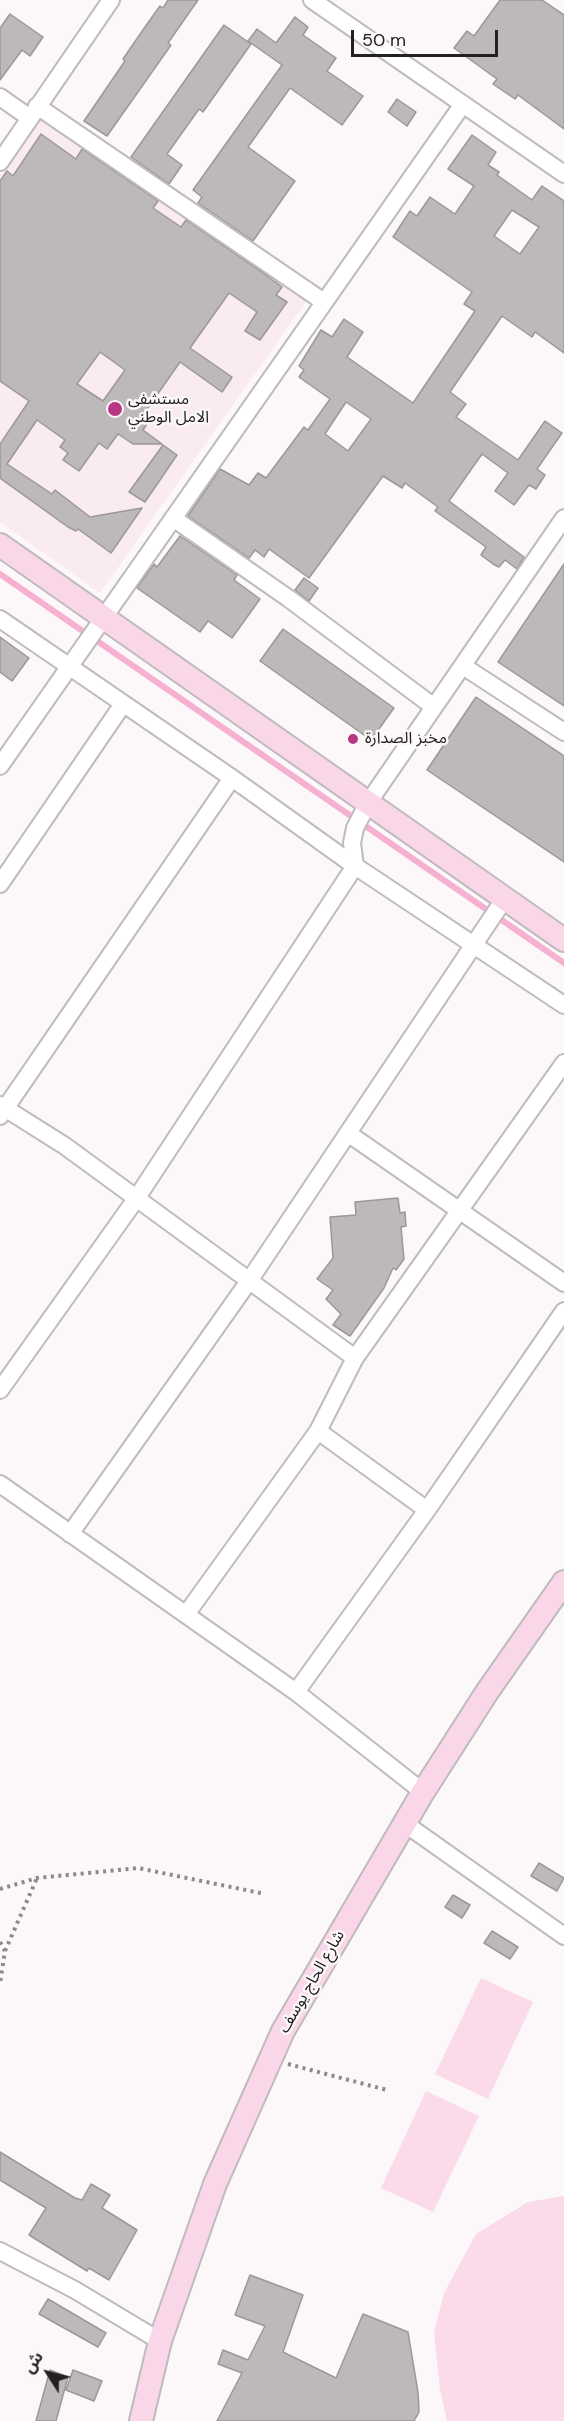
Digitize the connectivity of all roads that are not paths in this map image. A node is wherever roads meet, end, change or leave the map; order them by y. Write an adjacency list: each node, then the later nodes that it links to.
1 (111, 0): 5 (street)
2 (312, 0): 4 (street)
3 (0, 97): 5 (street)
4 (463, 104): 7 (street); 8 (street)
5 (33, 112): 6 (street); 8 (street)
6 (0, 162)
7 (564, 174)
8 (324, 302): 9 (street)
9 (173, 518): 12 (street); 17 (street)
10 (564, 518): 14 (street)
11 (0, 545): 12 (main road)
12 (104, 618): 15 (street); 21 (main road)
13 (0, 619): 15 (street)
14 (463, 666): 17 (street); 18 (street)
15 (69, 667): 16 (street); 19 (street)
16 (123, 704): 20 (street); 23 (street)
17 (435, 707): 21 (street)
18 (564, 732)
19 (0, 766)
20 (232, 778): 22 (street); 29 (street)
21 (366, 808): 22 (street); 24 (main road)
22 (355, 866): 26 (street); 31 (street)
23 (0, 884)
24 (502, 902): 25 (main road); 26 (street)
25 (564, 940)
26 (474, 944): 27 (street); 30 (street)
27 (564, 1005)
28 (564, 1063): 32 (street)
29 (2, 1110): 31 (street)
30 (349, 1134): 32 (street); 33 (street)
31 (136, 1199): 33 (street); 37 (street)
32 (460, 1210): 34 (street); 36 (street)
33 (249, 1281): 36 (street); 41 (street)
34 (564, 1283)
35 (564, 1311): 40 (street)
36 (355, 1358): 38 (street)
37 (0, 1390)
38 (318, 1431): 40 (street); 43 (street)
39 (0, 1484): 41 (street)
40 (427, 1510): 44 (street)
41 (70, 1534): 43 (street)
42 (564, 1582): 45 (main road, شارع الحاج يوسف)
43 (187, 1613): 44 (street)
44 (296, 1692): 45 (street)
45 (423, 1792): 46 (main road, شارع الحاج يوسف)
46 (404, 1823): 47 (street); 49 (main road, شارع الحاج يوسف)
47 (564, 1936)
48 (0, 2251): 49 (street)
49 (160, 2341): 50 (main road, شارع الحاج يوسف)
50 (141, 2421)

